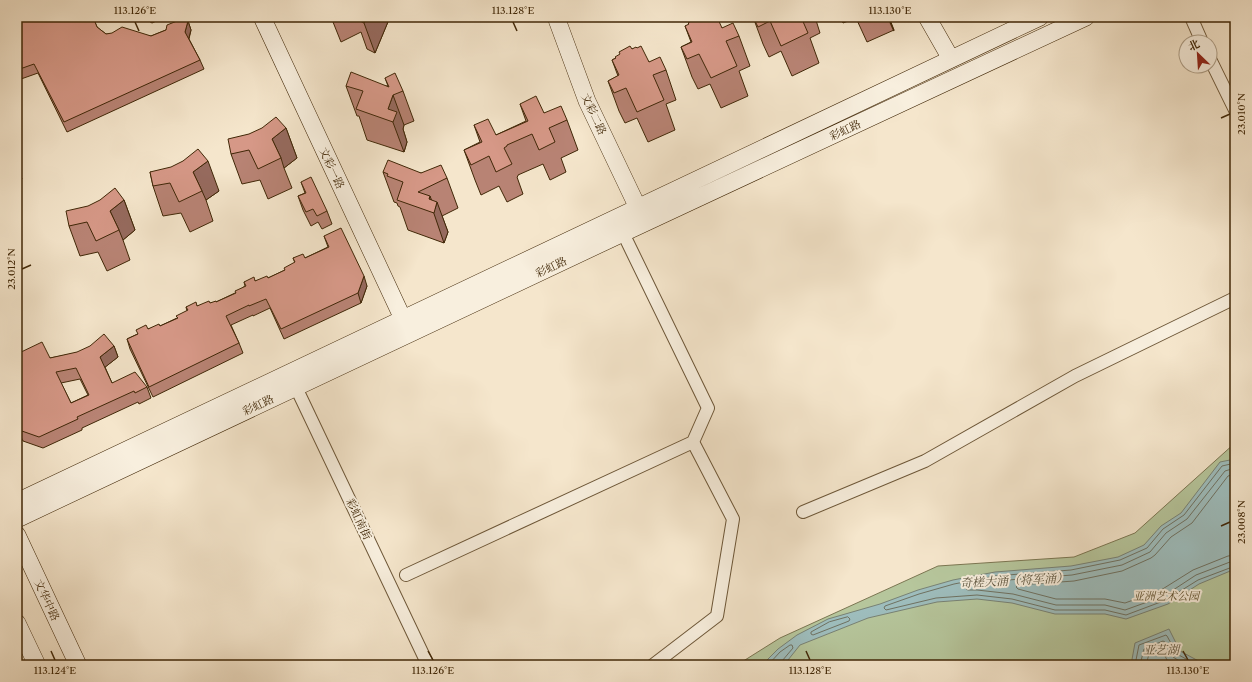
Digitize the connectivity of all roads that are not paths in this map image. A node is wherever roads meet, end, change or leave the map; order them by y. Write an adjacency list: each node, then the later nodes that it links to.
1 (262, 17): 14 (street, 文彩一路)
2 (556, 17): 11 (street, 文彩二路)
3 (927, 17): 8 (street)
4 (1040, 17): 8 (street, 彩虹路)
5 (1086, 17): 12 (street, 彩虹路)
6 (1191, 17): 7 (street)
7 (1198, 34)
8 (951, 59): 11 (street, 彩虹路)
9 (1217, 74): 10 (street)
10 (1235, 110)
11 (638, 208): 14 (street, 彩虹路)
12 (623, 233): 15 (street, 彩虹路); 16 (street)
13 (1235, 298): 18 (street)
14 (403, 319): 15 (street, 彩虹路)
15 (293, 380): 17 (street, 彩虹路); 19 (street, 彩虹路); 25 (street, 彩虹南街)
16 (693, 442): 21 (street); 26 (street)
17 (17, 502)
18 (803, 512)
19 (17, 519)
20 (17, 535): 24 (street, 文华中路)
21 (406, 575)
22 (17, 623): 23 (street)
23 (37, 665)
24 (78, 665)
25 (428, 665)
26 (653, 665)

